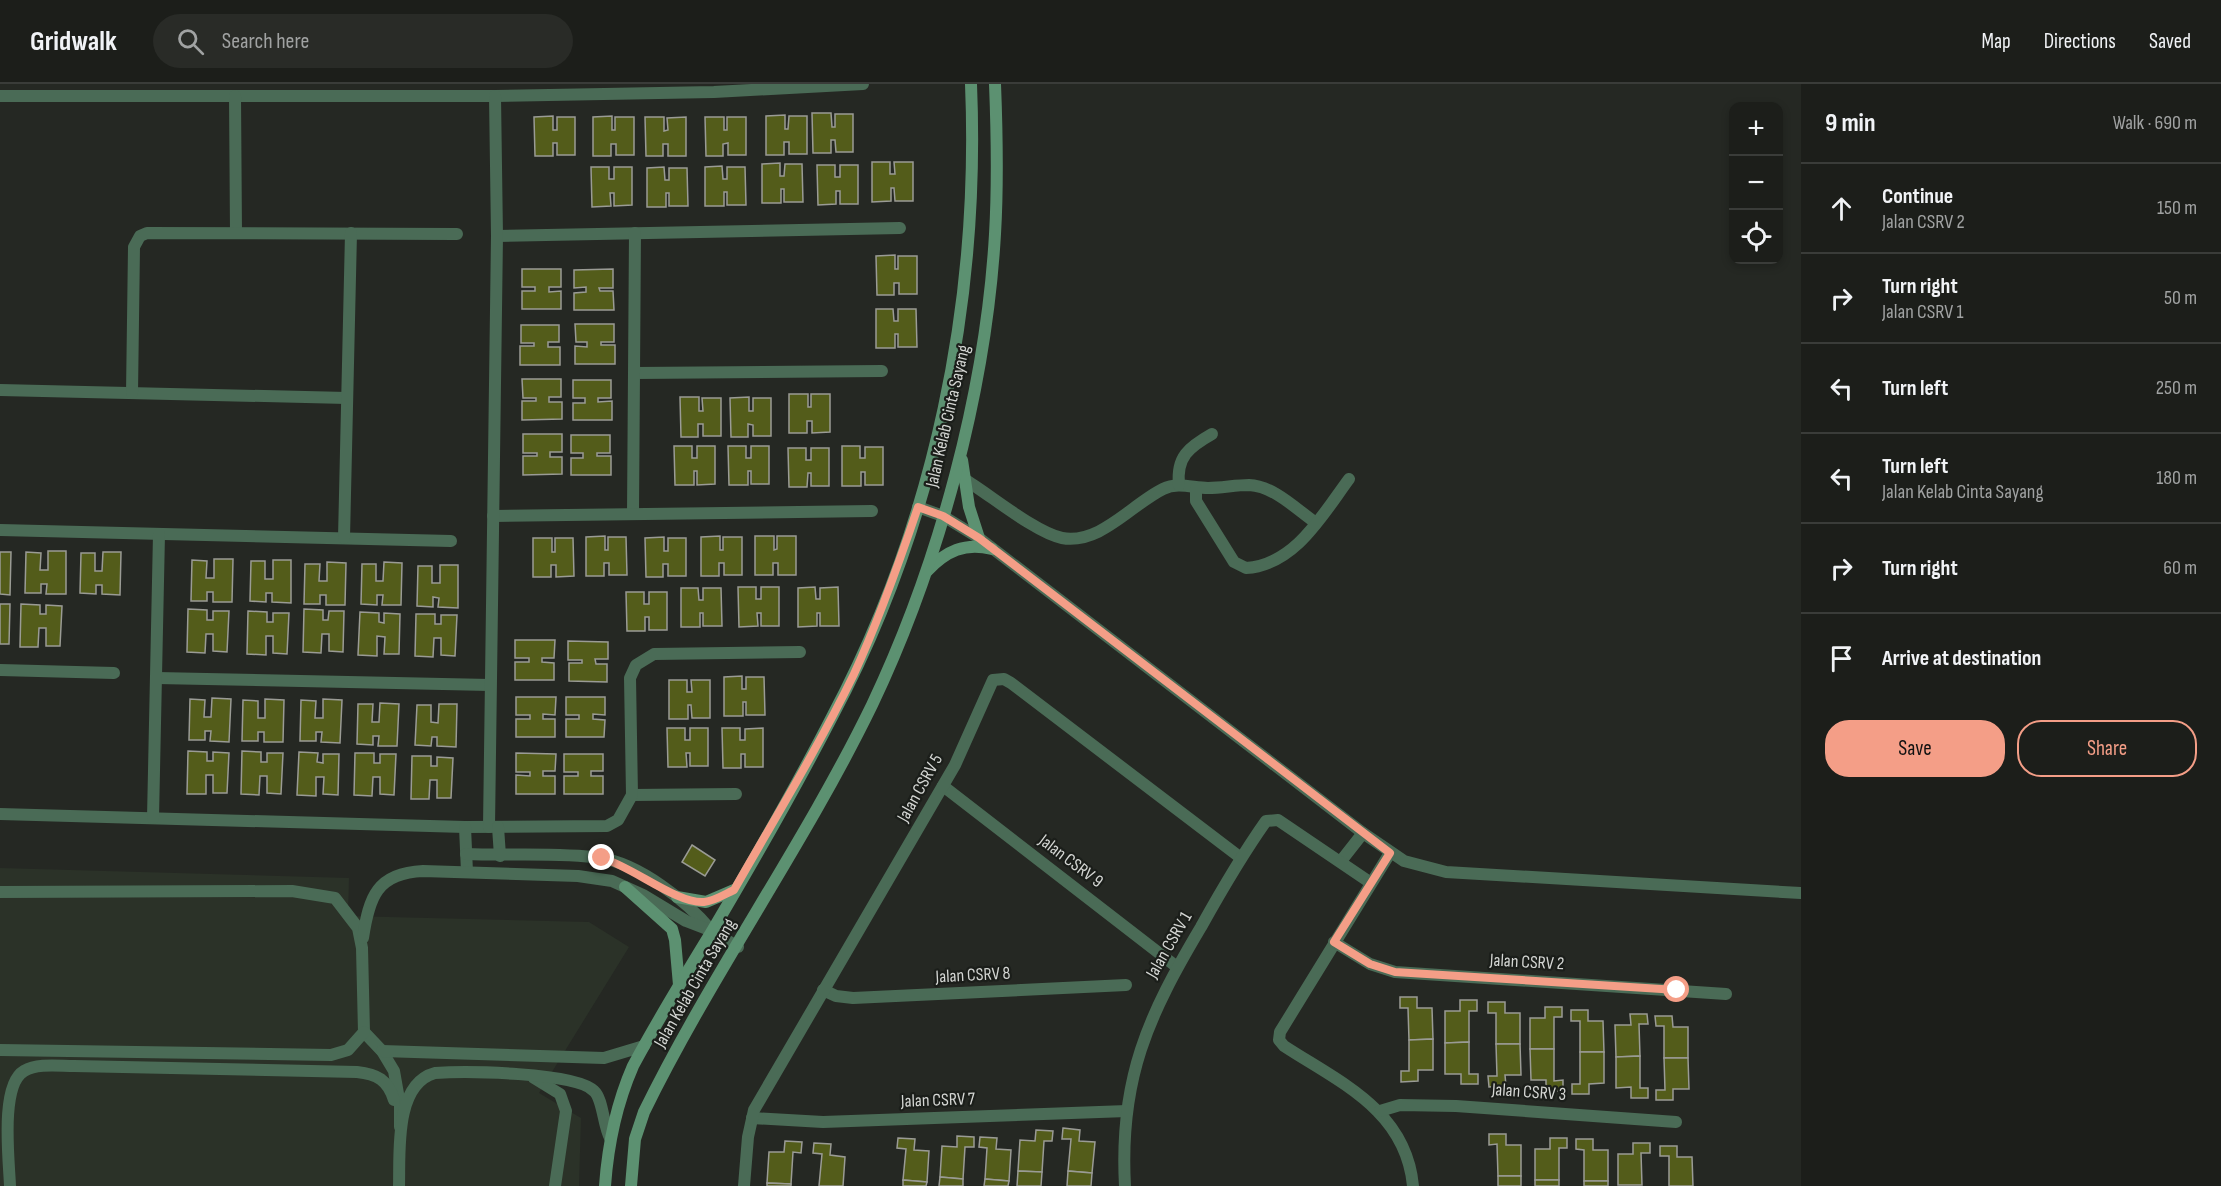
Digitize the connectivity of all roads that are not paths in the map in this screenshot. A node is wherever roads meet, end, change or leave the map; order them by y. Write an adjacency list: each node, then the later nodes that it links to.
1 (863, 84): 6 (street)
2 (971, 84): 24 (main road, Jalan Kelab Cinta Sayang)
3 (995, 84): 19 (main road, Jalan Kelab Cinta Sayang)
4 (0, 96): 5 (street)
5 (235, 96): 6 (street); 8 (street)
6 (495, 96): 12 (street)
7 (900, 228): 10 (street)
8 (236, 233): 9 (street); 16 (street)
9 (351, 233): 11 (street); 17 (street)
10 (635, 233): 12 (street); 14 (street)
11 (457, 234)
12 (496, 236): 27 (street)
13 (882, 371): 14 (street)
14 (635, 374): 26 (street)
15 (0, 390): 16 (street)
16 (132, 393): 17 (street)
17 (347, 398): 32 (street)
18 (1212, 434): 22 (street)
19 (961, 453): 20 (main road); 28 (main road, Jalan Kelab Cinta Sayang)
20 (964, 479): 22 (street); 33 (main road)
21 (1349, 479): 29 (street)
22 (1179, 485): 23 (street)
23 (1196, 488): 29 (street); 29 (street)
24 (918, 507): 28 (street); 58 (main road, Jalan Kelab Cinta Sayang)
25 (872, 511): 26 (street)
26 (633, 514): 27 (street)
27 (494, 516): 41 (street)
28 (943, 516): 33 (street); 36 (main road, Jalan Kelab Cinta Sayang)
29 (1316, 523)
30 (0, 530): 31 (street)
31 (159, 534): 32 (street); 40 (street)
32 (344, 538): 34 (street)
33 (979, 538): 35 (street)
34 (451, 541)
35 (992, 549): 36 (main road); 49 (street)
36 (924, 575): 64 (main road, Jalan Kelab Cinta Sayang)
37 (800, 652): 44 (street)
38 (0, 670): 39 (street)
39 (114, 673)
40 (157, 678): 41 (street); 46 (street)
41 (490, 685): 48 (street)
42 (943, 786): 53 (street, Jalan CSRV 5); 66 (street, Jalan CSRV 9); 69 (street, Jalan CSRV 5)
43 (736, 794): 44 (street)
44 (632, 795): 48 (street)
45 (0, 814): 46 (street)
46 (153, 818): 47 (street)
47 (465, 827): 48 (street); 51 (street)
48 (493, 827): 52 (street)
49 (1364, 833): 50 (street); 54 (street)
50 (1390, 853): 56 (street); 60 (street)
51 (466, 854): 52 (street); 55 (street)
52 (500, 856): 61 (street)
53 (1241, 858): 54 (street, Jalan CSRV 1); 66 (street, Jalan CSRV 1)
54 (1341, 861): 56 (street, Jalan CSRV 1)
55 (467, 872): 57 (street); 65 (street)
56 (1371, 883): 63 (street)
57 (625, 887): 62 (street); 67 (main road)
58 (734, 890): 61 (main road); 62 (main road, Jalan Kelab Cinta Sayang)
59 (0, 892): 65 (street)
60 (1801, 893)
61 (677, 897): 62 (street)
62 (712, 931): 64 (street); 67 (main road, Jalan Kelab Cinta Sayang)
63 (1334, 942): 70 (street, Jalan CSRV 2); 78 (street)
64 (738, 947): 88 (main road, Jalan Kelab Cinta Sayang)
65 (362, 948): 71 (street)
66 (1177, 967): 77 (street, Jalan CSRV 1)
67 (680, 985): 72 (main road, Jalan Kelab Cinta Sayang)
68 (1126, 985): 69 (street, Jalan CSRV 8)
69 (823, 990): 80 (street, Jalan CSRV 5)
70 (1726, 993)
71 (364, 1032): 73 (street); 74 (street)
72 (644, 1046): 74 (street); 83 (main road, Jalan Kelab Cinta Sayang)
73 (0, 1050)
74 (382, 1051): 82 (street)
75 (530, 1076): 82 (street); 83 (street); 86 (street)
76 (0, 1097): 79 (street)
77 (1127, 1111): 80 (street, Jalan CSRV 7); 90 (street, Jalan CSRV 1)
78 (1380, 1111): 81 (street, Jalan CSRV 3); 91 (street)
79 (8, 1114): 82 (street); 84 (street)
80 (752, 1119): 89 (street, Jalan CSRV 5)
81 (1676, 1122)
82 (400, 1127): 85 (street)
83 (610, 1138): 87 (main road, Jalan Kelab Cinta Sayang)
84 (10, 1186)
85 (399, 1186)
86 (555, 1186)
87 (605, 1186)
88 (631, 1186)
89 (744, 1186)
90 (1125, 1186)
91 (1413, 1186)

